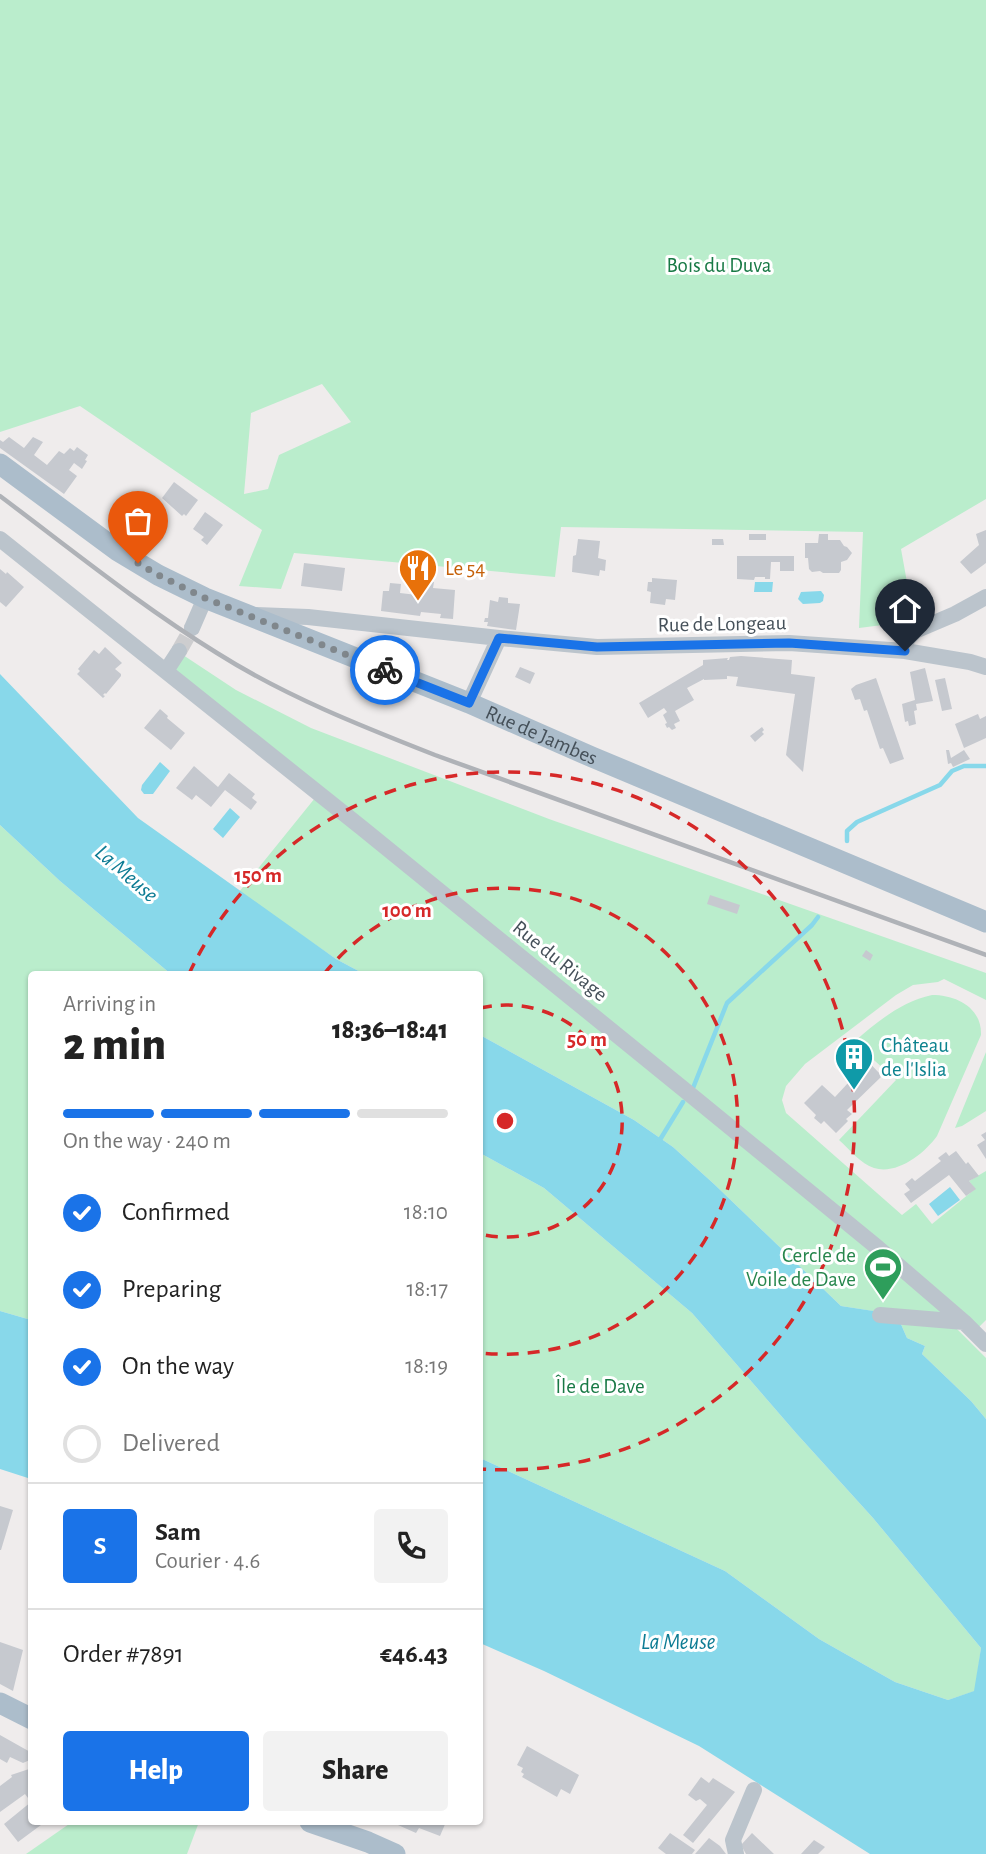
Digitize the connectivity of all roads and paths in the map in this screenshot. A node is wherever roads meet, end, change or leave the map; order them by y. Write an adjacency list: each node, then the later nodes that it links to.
1 (0, 464): 4 (main road, Rue de Jambes)
2 (0, 539): 11 (street, Rue du Rivage)
3 (986, 597): 9 (street)
4 (205, 598): 5 (main road, Rue de Jambes); 6 (street)
5 (246, 615): 7 (street, Rue de Longeau); 12 (main road, Rue de Jambes)
6 (192, 628)
7 (499, 638): 9 (street, Rue de Longeau); 12 (street)
8 (179, 651): 11 (street)
9 (905, 651): 10 (street, Rue de Longeau)
10 (986, 667)
11 (166, 671): 15 (street, Rue du Rivage)
12 (469, 703): 13 (main road, Rue de Jambes)
13 (986, 922)
14 (880, 1315): 15 (street)
15 (964, 1322): 16 (street, Rue du Rivage)
16 (986, 1344)
17 (0, 1703): 18 (main road)
18 (28, 1717)
19 (754, 1790): 22 (street)
20 (319, 1825): 21 (main road)
21 (395, 1854)
22 (736, 1854)

